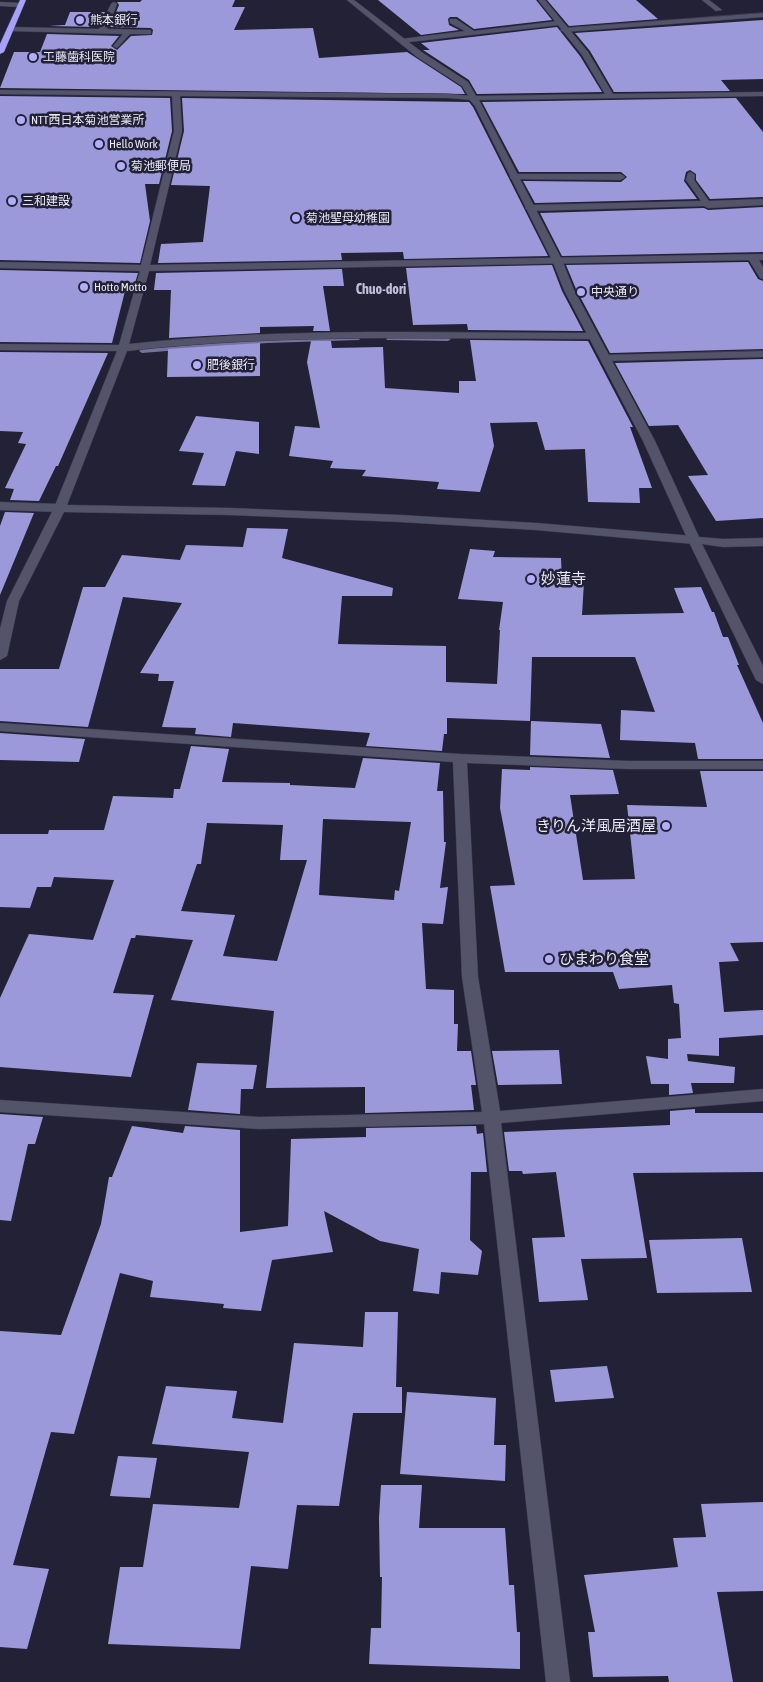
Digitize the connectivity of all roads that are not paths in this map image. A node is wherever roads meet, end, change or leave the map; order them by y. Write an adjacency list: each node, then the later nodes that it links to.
1 (350, 0): 17 (street)
2 (540, 0): 11 (street)
3 (705, 0): 7 (street)
4 (0, 4): 6 (street)
5 (114, 4): 13 (street)
6 (20, 5): 8 (street); 12 (highway)
7 (718, 10)
8 (0, 11)
9 (763, 15): 11 (street)
10 (453, 21): 16 (street)
11 (562, 27): 16 (street); 23 (street)
12 (10, 29): 13 (street); 19 (highway)
13 (102, 31): 14 (street)
14 (128, 32): 15 (street); 18 (street)
15 (148, 32)
16 (473, 33): 17 (street)
17 (402, 41): 24 (street)
18 (117, 46)
19 (0, 52)
20 (0, 92): 21 (street)
21 (178, 93): 24 (street); 34 (street)
22 (763, 94): 23 (street)
23 (610, 95): 24 (street)
24 (472, 98): 26 (street)
25 (691, 174): 29 (street)
26 (514, 177): 27 (street); 30 (street)
27 (621, 177)
28 (763, 202): 29 (street)
29 (708, 205): 30 (street)
30 (529, 208): 32 (street)
31 (758, 258): 32 (street); 35 (street)
32 (556, 260): 34 (street); 36 (street)
33 (0, 265): 34 (street)
34 (145, 268): 38 (street)
35 (763, 276)
36 (592, 336): 38 (street); 40 (street)
37 (0, 347): 38 (street)
38 (123, 348): 42 (street)
39 (763, 354): 40 (street)
40 (606, 358): 43 (street)
41 (0, 506): 42 (street)
42 (60, 508): 43 (street); 45 (street)
43 (694, 540): 44 (street); 46 (street)
44 (763, 542)
45 (0, 656)
46 (763, 680)
47 (0, 727): 48 (street)
48 (460, 758): 49 (street); 52 (street)
49 (763, 765)
50 (763, 1095): 52 (street)
51 (0, 1106): 52 (street)
52 (492, 1118): 53 (street)
53 (558, 1682)

